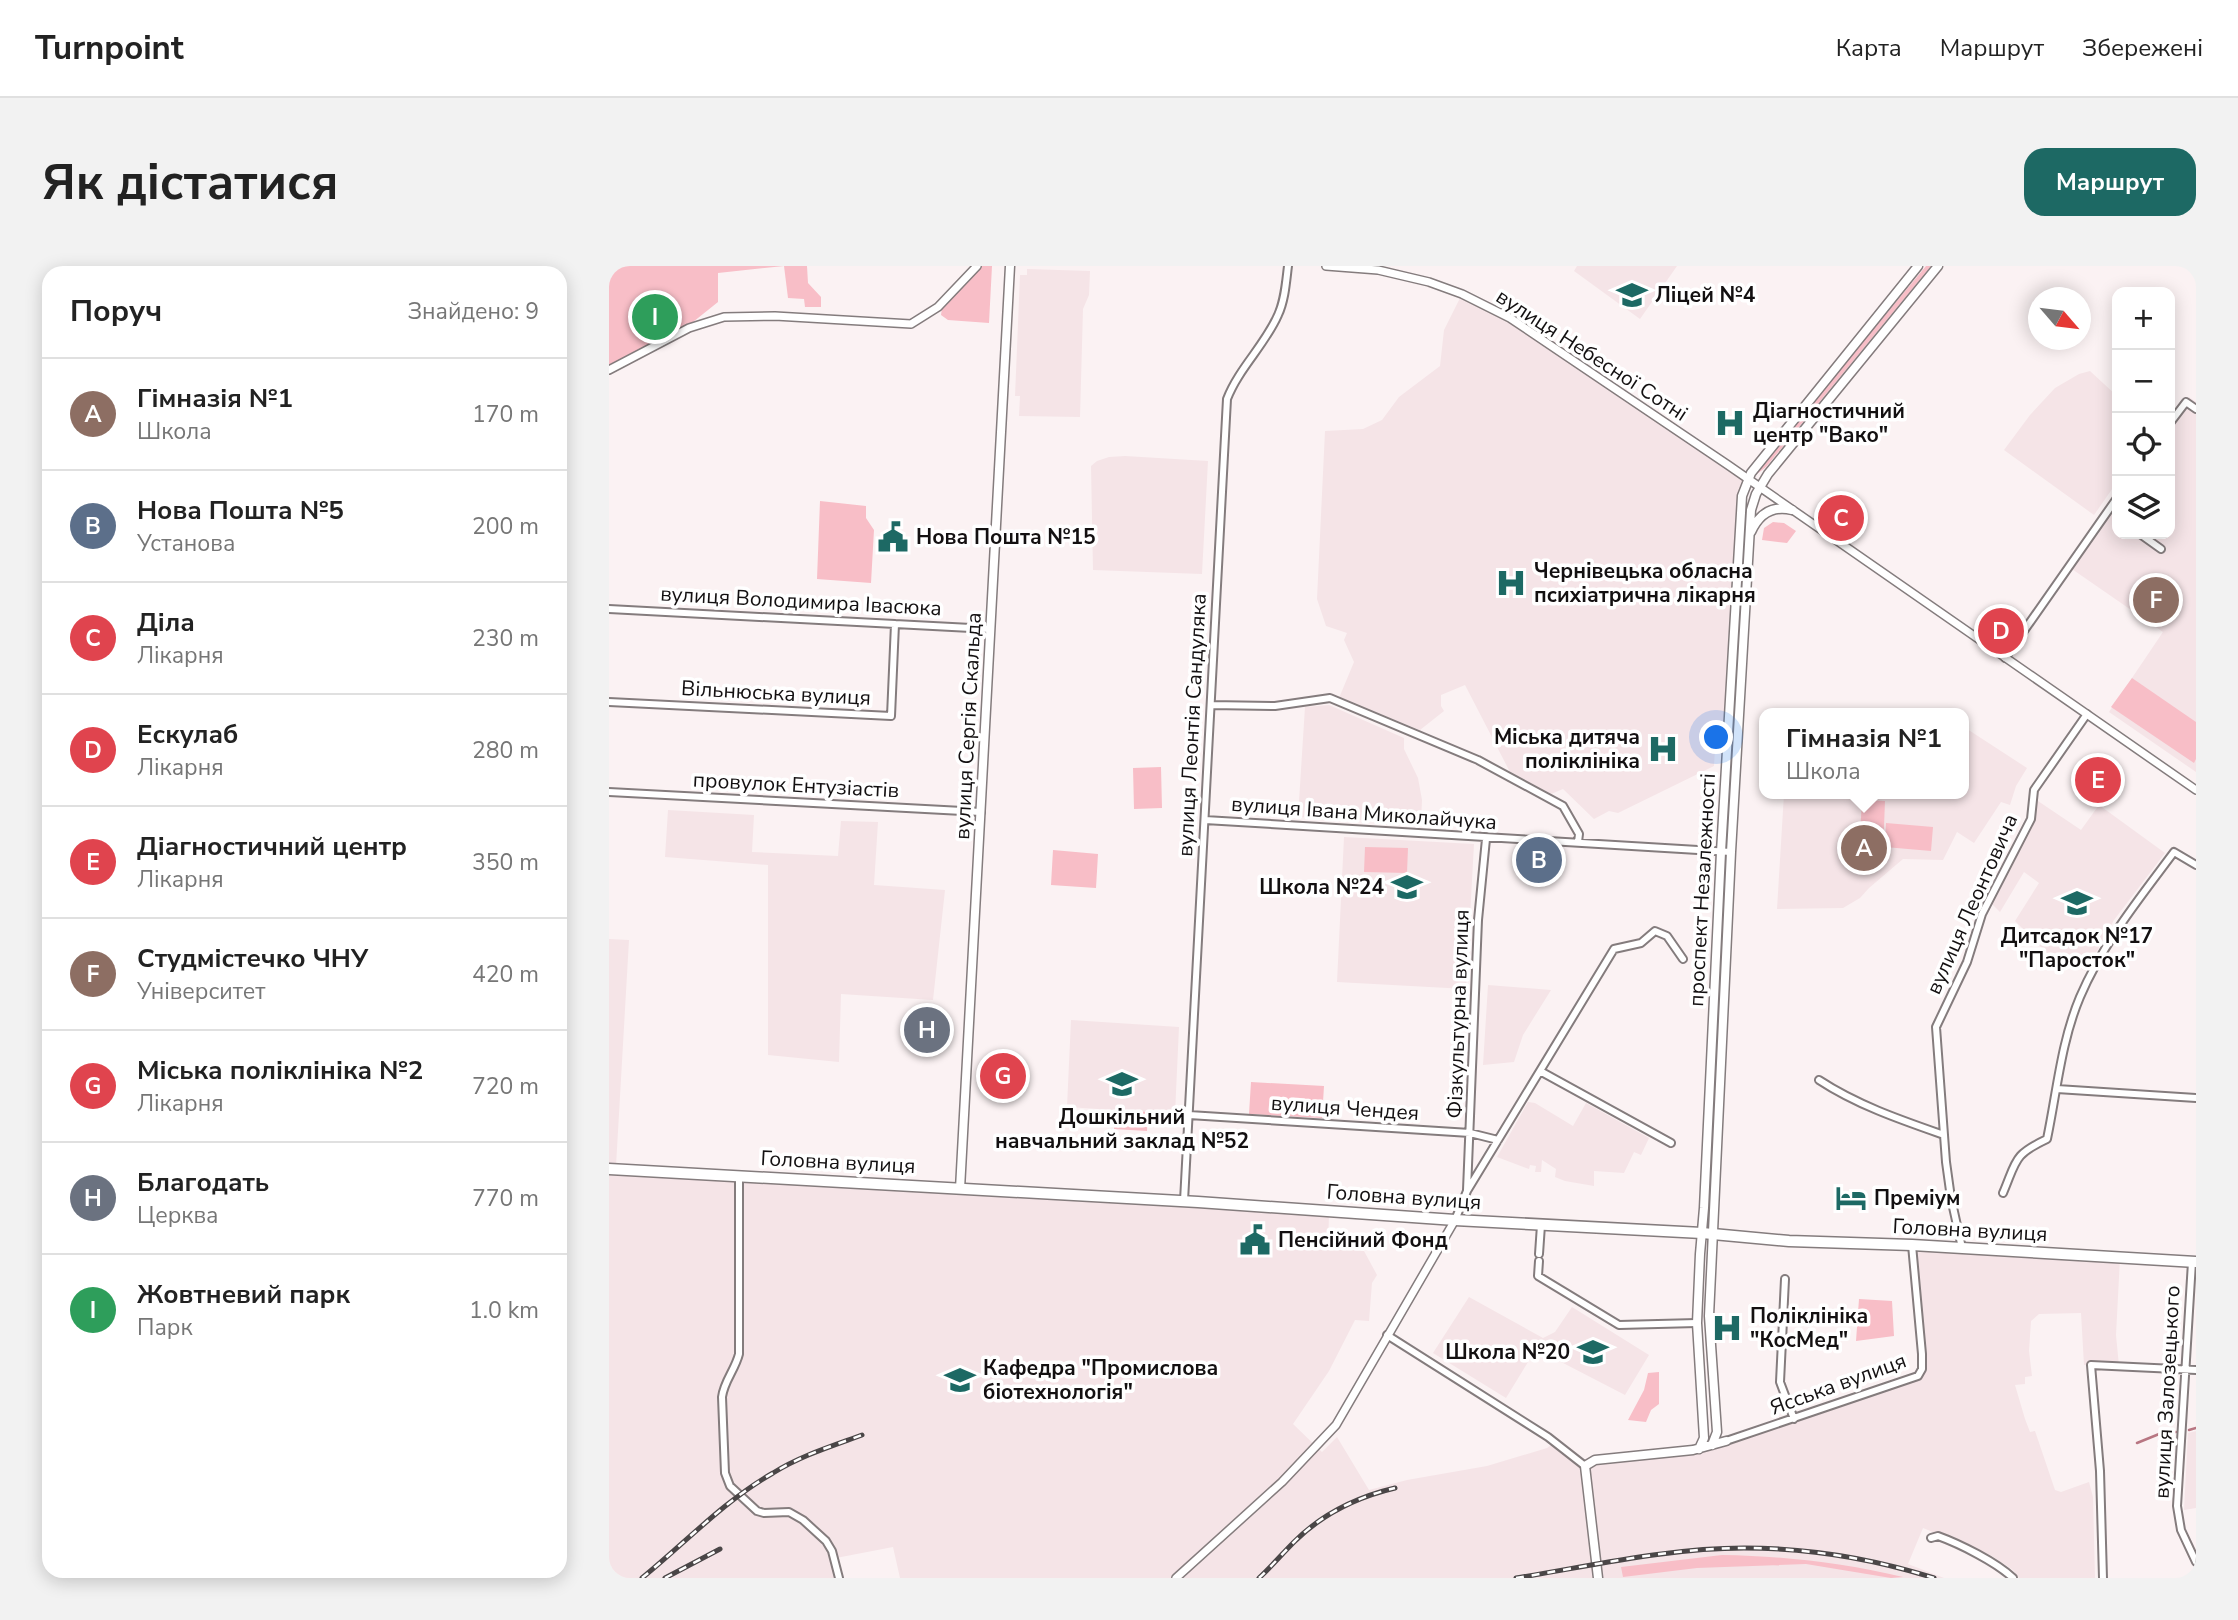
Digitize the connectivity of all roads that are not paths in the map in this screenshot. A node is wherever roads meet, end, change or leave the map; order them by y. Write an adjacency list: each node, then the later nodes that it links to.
1 (977, 266): 7 (street)
2 (1010, 266): 21 (main road, вулиця Сергія Скальда)
3 (1288, 266): 24 (street, вулиця Леонтія Сандуляка)
4 (1327, 266): 10 (street, вулиця Небесної Сотні)
5 (1918, 266): 10 (main road, проспект Незалежності)
6 (1938, 266): 11 (main road, проспект Незалежності)
7 (609, 370)
8 (2196, 409): 9 (street)
9 (2175, 416)
10 (1747, 479): 11 (street, вулиця Небесної Сотні); 32 (main road, проспект Незалежності)
11 (1759, 487): 13 (street, вулиця Небесної Сотні); 16 (main road, проспект Незалежності)
12 (2112, 505): 14 (street)
13 (1792, 510): 16 (main road); 22 (street, вулиця Небесної Сотні)
14 (2108, 511): 15 (street); 22 (street)
15 (2112, 514)
16 (1748, 538): 33 (main road, проспект Незалежності)
17 (2147, 539): 18 (street)
18 (2161, 549)
19 (609, 609): 20 (street, вулиця Володимира Івасюка)
20 (895, 624): 21 (street, вулиця Володимира Івасюка); 23 (street, Вільнюська вулиця)
21 (990, 629): 28 (main road, вулиця Сергія Скальда)
22 (2005, 658): 25 (street, вулиця Небесної Сотні)
23 (609, 702)
24 (1211, 705): 29 (street, вулиця Леонтія Сандуляка); 31 (street)
25 (2087, 714): 26 (street, вулиця Небесної Сотні); 42 (street, вулиця Леонтовича)
26 (2196, 790)
27 (609, 792): 28 (street, провулок Ентузіастів)
28 (981, 812): 47 (main road, вулиця Сергія Скальда)
29 (1205, 820): 30 (street, вулиця Івана Миколайчука); 40 (street, вулиця Леонтія Сандуляка)
30 (1486, 839): 31 (street, вулиця Івана Миколайчука); 41 (street, Фізкультурна вулиця)
31 (1578, 842): 32 (street, вулиця Івана Миколайчука)
32 (1721, 852): 33 (street, вулиця Івана Миколайчука); 53 (main road, проспект Незалежності)
33 (1731, 852): 53 (main road, проспект Незалежності)
34 (2196, 864): 38 (street)
35 (1683, 959): 36 (street)
36 (1540, 1071): 43 (street); 44 (street)
37 (1819, 1080): 42 (street)
38 (2057, 1089): 39 (street); 49 (street)
39 (2196, 1098)
40 (1189, 1115): 41 (street, вулиця Чендея); 50 (street, вулиця Леонтія Сандуляка)
41 (1471, 1133): 43 (street, вулиця Чендея); 48 (street, Фізкультурна вулиця)
42 (1944, 1135): 55 (street, вулиця Леонтовича)
43 (1498, 1140): 48 (street)
44 (1671, 1143)
45 (609, 1168): 46 (main road, Головна вулиця)
46 (739, 1176): 47 (main road, Головна вулиця); 70 (street)
47 (960, 1189): 50 (main road, Головна вулиця)
48 (1467, 1191): 51 (street)
49 (2003, 1193)
50 (1184, 1201): 51 (main road, Головна вулиця)
51 (1455, 1220): 52 (main road, Головна вулиця); 59 (street)
52 (1541, 1225): 53 (main road, Головна вулиця); 58 (street)
53 (1708, 1233): 54 (main road, Головна вулиця); 58 (main road, проспект Незалежності); 63 (main road, проспект Незалежності)
54 (1912, 1245): 55 (main road, Головна вулиця); 62 (street, Ясська вулиця)
55 (1962, 1248): 56 (main road, Головна вулиця)
56 (2194, 1262): 60 (street, вулиця Залозецького)
57 (1785, 1279): 62 (street)
58 (1697, 1323): 66 (main road, проспект Незалежності)
59 (1387, 1335): 67 (street); 71 (street)
60 (2185, 1369): 61 (street); 69 (street, вулиця Залозецького); 74 (street)
61 (2196, 1370)
62 (1794, 1419): 64 (street, Ясська вулиця)
63 (1717, 1432): 64 (main road); 65 (main road, проспект Незалежності)
64 (1726, 1441): 65 (main road)
65 (1712, 1445): 66 (main road)
66 (1699, 1449): 67 (main road)
67 (1585, 1466): 72 (main road)
68 (1931, 1538): 73 (street)
69 (2196, 1562)
70 (839, 1578)
71 (1176, 1578)
72 (1598, 1578)
73 (2014, 1578)
74 (2103, 1578)

